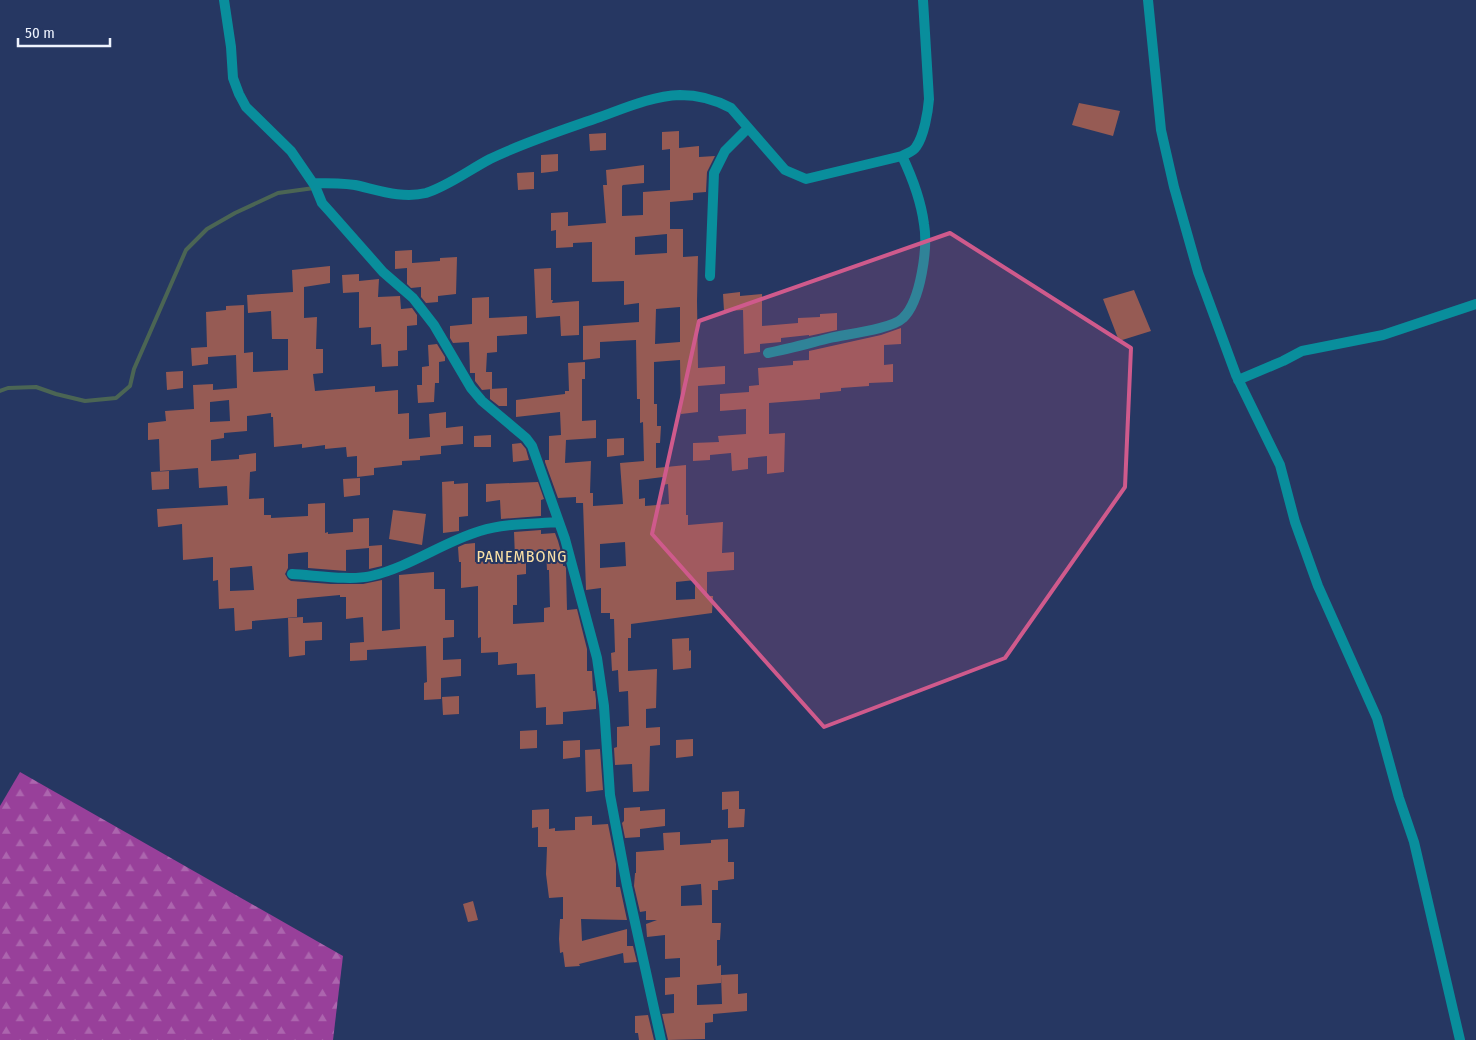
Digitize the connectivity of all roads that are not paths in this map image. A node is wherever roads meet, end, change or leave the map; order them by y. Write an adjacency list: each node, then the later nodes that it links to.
1 (224, 0): 6 (street)
2 (923, 0): 5 (street)
3 (1148, 0): 10 (street)
4 (747, 130): 5 (street); 6 (street); 7 (street)
5 (904, 162): 9 (street)
6 (314, 185): 11 (street)
7 (710, 276)
8 (1476, 304): 10 (street)
9 (768, 353)
10 (1238, 380): 14 (street)
11 (559, 522): 12 (street); 13 (street)
12 (292, 574)
13 (661, 1040)
14 (1460, 1040)

